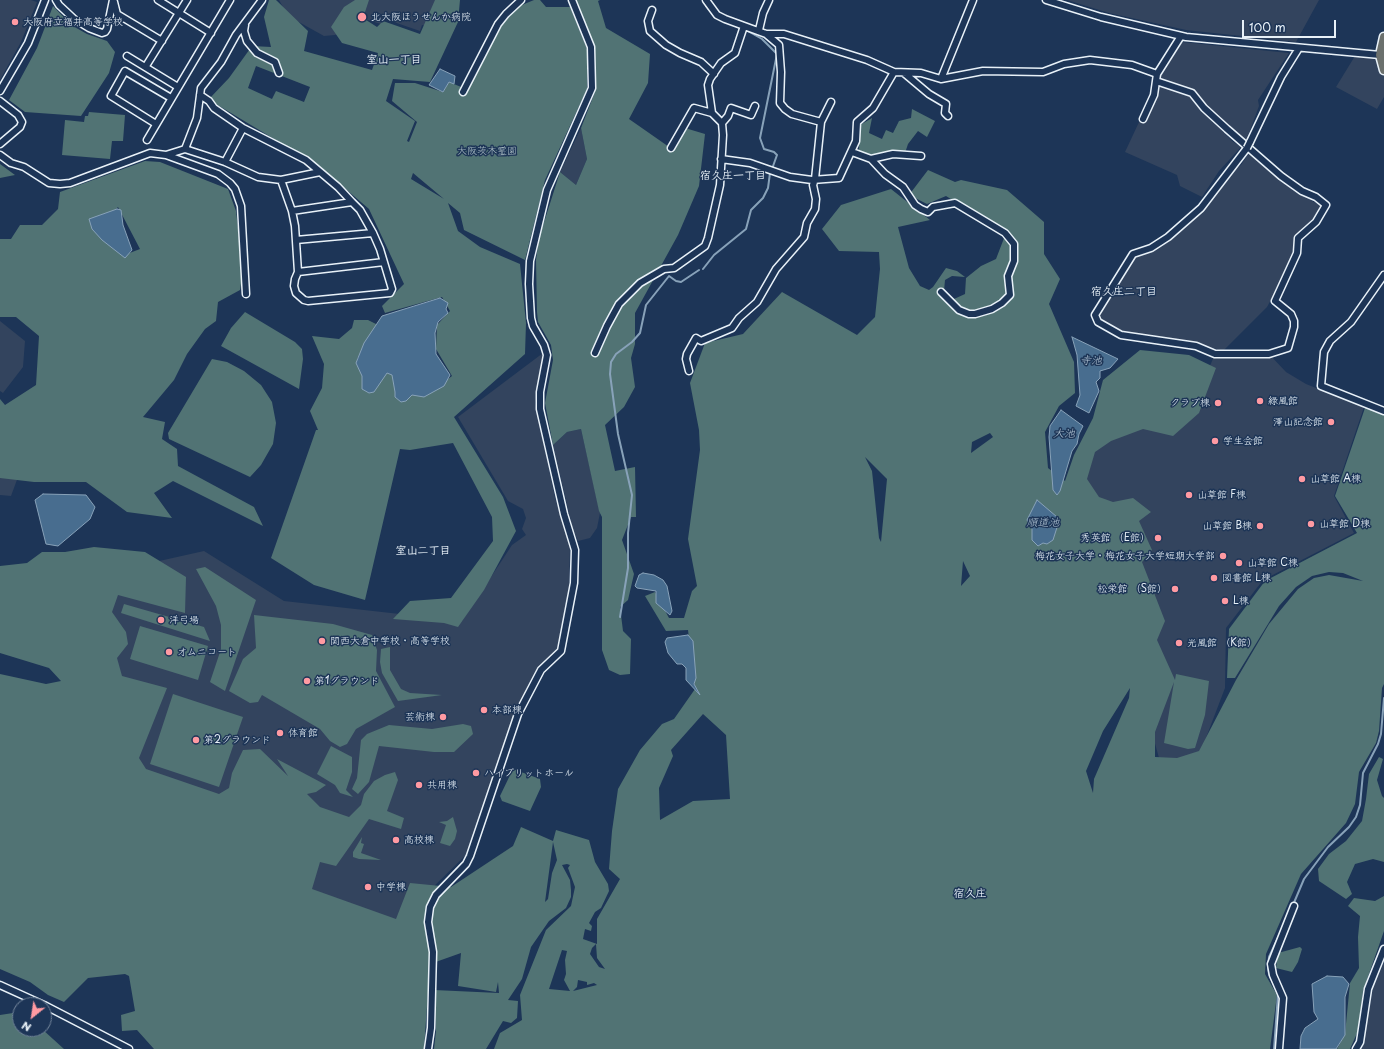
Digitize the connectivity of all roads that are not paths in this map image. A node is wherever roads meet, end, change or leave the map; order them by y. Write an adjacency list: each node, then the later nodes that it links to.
1 (45, 0): 37 (street)
2 (56, 0): 3 (street)
3 (114, 0): 23 (street)
4 (158, 0): 15 (street)
5 (187, 0): 15 (street)
6 (230, 0): 19 (street)
7 (262, 0): 16 (street)
8 (522, 0): 38 (street)
9 (572, 0): 83 (street)
10 (706, 0): 17 (street)
11 (769, 0): 18 (street)
12 (973, 0): 34 (street)
13 (1047, 0): 21 (street)
14 (652, 10): 32 (street)
15 (179, 12): 19 (street); 23 (street)
16 (246, 24): 31 (street); 39 (street)
17 (744, 26): 18 (street); 32 (street)
18 (759, 30): 20 (street)
19 (210, 33): 36 (street)
20 (766, 34): 29 (street); 48 (street)
21 (1181, 36): 24 (street); 33 (street)
22 (1384, 36): 25 (main road)
23 (162, 41): 27 (street)
24 (1299, 48): 25 (street); 35 (street, bridge)
25 (1380, 55): 28 (main road)
26 (127, 56): 27 (street)
27 (146, 66): 36 (street)
28 (1384, 70)
29 (894, 72): 30 (street); 55 (street)
30 (903, 72): 34 (street); 45 (street)
31 (279, 73)
32 (714, 74): 44 (street)
33 (1157, 74): 34 (street); 35 (street)
34 (941, 79)
35 (1156, 81): 46 (street)
36 (178, 87): 40 (street)
37 (0, 91)
38 (463, 92)
39 (200, 95): 50 (street); 54 (street)
40 (171, 98): 49 (street); 49 (street)
41 (0, 101): 52 (street)
42 (831, 102): 48 (street)
43 (755, 106): 47 (street)
44 (712, 113): 47 (street); 53 (street)
45 (948, 116)
46 (1143, 119)
47 (722, 122): 59 (street)
48 (821, 122): 63 (street)
49 (156, 124): 51 (street)
50 (243, 128): 61 (street); 62 (street)
51 (147, 140)
52 (0, 144)
53 (671, 148)
54 (185, 149): 56 (street); 61 (street)
55 (852, 152): 60 (street); 63 (street)
56 (166, 155): 57 (street); 73 (street)
57 (0, 156)
58 (921, 156): 60 (street)
59 (721, 159): 63 (street); 74 (street)
60 (871, 159): 72 (street)
61 (225, 162): 64 (street)
62 (320, 172): 64 (street); 65 (street)
63 (815, 179): 75 (street)
64 (281, 180): 66 (street)
65 (352, 202): 66 (street); 67 (street)
66 (292, 210): 68 (street)
67 (373, 233): 68 (street); 69 (street)
68 (296, 240): 70 (street)
69 (384, 262): 70 (street); 70 (street)
70 (298, 272)
71 (1384, 275): 76 (street)
72 (941, 292)
73 (246, 294)
74 (595, 353)
75 (689, 371)
76 (1384, 411)
77 (1294, 906): 84 (street)
78 (1384, 950): 85 (street)
79 (0, 985): 80 (street)
80 (26, 997)
81 (52, 1009): 82 (street)
82 (129, 1049)
83 (428, 1049)
84 (1279, 1049)
85 (1356, 1049)

